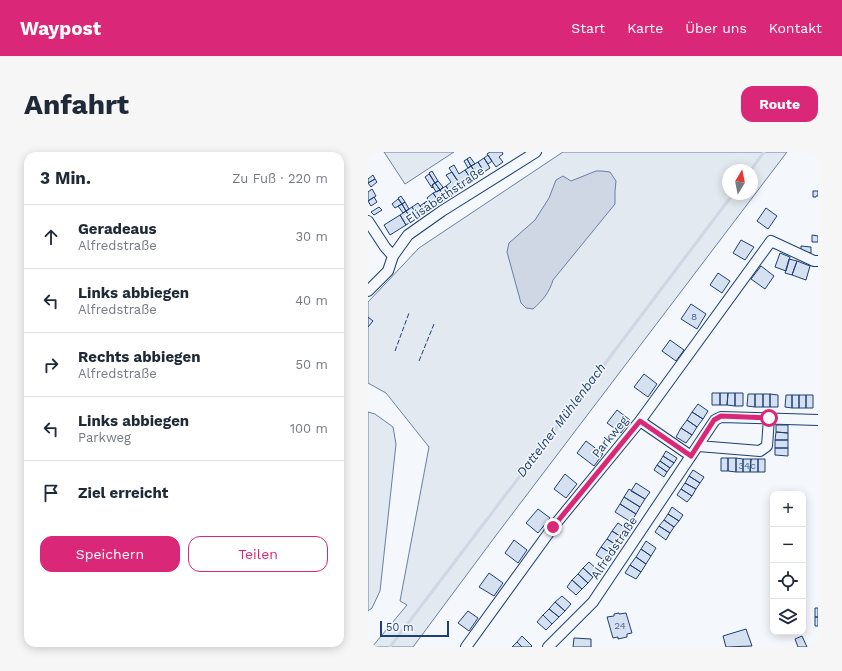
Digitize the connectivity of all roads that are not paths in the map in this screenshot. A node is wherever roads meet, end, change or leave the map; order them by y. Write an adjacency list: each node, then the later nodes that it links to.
1 (536, 152): 3 (street, Elisabethstraße)
2 (368, 221): 3 (street)
3 (393, 256): 5 (street, Elisabethstraße)
4 (818, 261): 8 (street, Parkweg)
5 (368, 291)
6 (769, 418): 7 (street, Alfredstraße); 9 (street, Alfredstraße); 9 (street)
7 (818, 420)
8 (640, 421): 10 (street); 11 (street, Parkweg)
9 (698, 446): 10 (street, Alfredstraße)
10 (691, 456): 12 (street, Alfredstraße)
11 (466, 647)
12 (548, 647)

